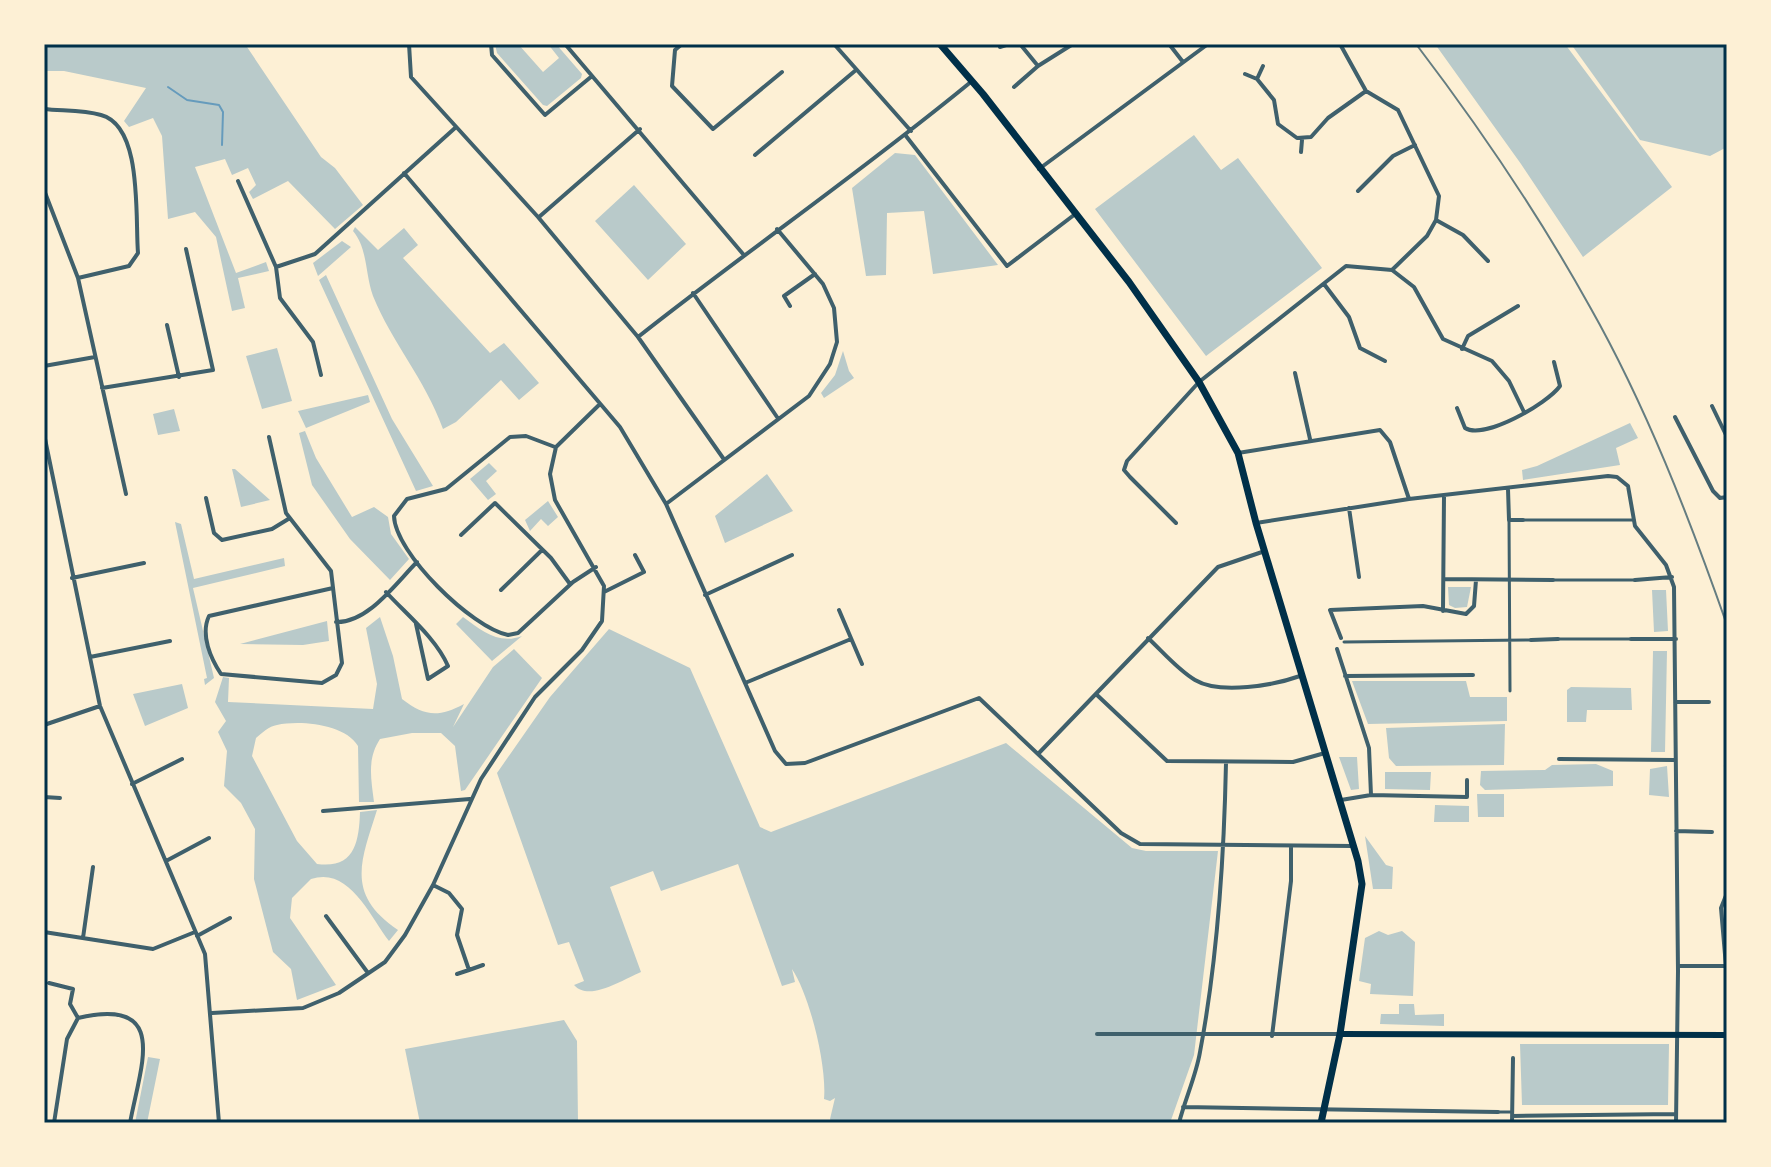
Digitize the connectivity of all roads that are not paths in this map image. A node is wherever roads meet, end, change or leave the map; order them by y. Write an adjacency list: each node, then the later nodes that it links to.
1 (409, 44): 26 (street)
2 (491, 44): 20 (street)
3 (565, 44): 20 (street)
4 (682, 44): 18 (street)
5 (834, 44): 17 (street)
6 (940, 44): 22 (main road)
7 (1009, 44): 13 (street)
8 (1020, 44): 15 (street)
9 (1073, 44): 15 (street)
10 (1169, 44): 14 (street)
11 (1208, 44): 14 (street)
12 (1340, 44): 24 (street)
13 (1000, 47)
14 (1183, 62): 34 (street)
15 (1038, 66): 23 (street)
16 (1263, 66): 21 (street)
17 (856, 70): 28 (street); 33 (street)
18 (782, 72)
19 (1245, 74): 21 (street)
20 (592, 76): 27 (street)
21 (1257, 79): 30 (street)
22 (972, 81): 28 (street); 34 (main road)
23 (1014, 87)
24 (1366, 91): 30 (street); 31 (street)
25 (44, 109): 49 (street)
26 (455, 128): 35 (street); 40 (street)
27 (640, 129): 40 (street); 44 (street)
28 (911, 131): 29 (street)
29 (906, 136): 39 (street); 42 (street)
30 (1302, 140): 32 (street)
31 (1415, 145): 38 (street); 41 (street)
32 (1301, 152)
33 (755, 155)
34 (1038, 169): 39 (main road)
35 (404, 173): 46 (street); 66 (street)
36 (238, 181): 46 (street)
37 (44, 190): 49 (street)
38 (1358, 191)
39 (1074, 215): 64 (main road)
40 (538, 217): 55 (street)
41 (1436, 220): 45 (street); 47 (street)
42 (777, 229): 44 (street); 48 (street)
43 (186, 249): 63 (street)
44 (743, 254): 51 (street)
45 (1488, 261)
46 (276, 267): 62 (street)
47 (1392, 270): 50 (street); 56 (street)
48 (815, 274): 52 (street); 71 (street)
49 (78, 278): 57 (street)
50 (1324, 284): 58 (street); 64 (street)
51 (693, 293): 55 (street); 71 (street)
52 (790, 306)
53 (1518, 306): 56 (street)
54 (167, 325): 63 (street)
55 (638, 337): 78 (street)
56 (1462, 349): 69 (street)
57 (95, 357): 60 (street); 65 (street)
58 (1385, 361)
59 (1554, 362): 69 (street)
60 (44, 366)
61 (1295, 373): 75 (street)
62 (321, 375)
63 (179, 377): 65 (street)
64 (1199, 382): 77 (main road); 91 (street)
65 (101, 388): 80 (street)
66 (600, 404): 76 (street); 85 (street)
67 (1712, 406): 74 (street)
68 (1457, 408): 69 (street)
69 (1524, 412)
70 (1675, 417): 82 (street)
71 (778, 418): 78 (street)
72 (44, 434): 103 (street)
73 (269, 437): 87 (street)
74 (1727, 437)
75 (1310, 439): 77 (street); 84 (street)
76 (556, 447): 98 (street); 100 (street)
77 (1238, 453): 92 (main road)
78 (723, 458): 85 (street)
79 (1508, 489): 81 (street); 88 (street); 90 (street)
80 (126, 494)
81 (1444, 496): 84 (street); 104 (street)
82 (1727, 497)
83 (206, 498): 87 (street)
84 (1409, 499): 86 (street)
85 (666, 504): 114 (street)
86 (1349, 508): 92 (street); 101 (street)
87 (290, 518): 110 (street)
88 (1509, 520): 89 (street); 106 (street)
89 (1523, 520): 90 (street)
90 (1634, 520): 102 (street)
91 (1176, 523)
92 (1256, 523): 95 (main road)
93 (461, 535): 94 (street)
94 (542, 550): 109 (street); 111 (street)
95 (1265, 551): 119 (street); 131 (main road)
96 (635, 555): 113 (street)
97 (792, 555): 114 (street)
98 (417, 562): 109 (street); 112 (street)
99 (144, 563): 103 (street)
100 (596, 567): 109 (street); 113 (street)
101 (1359, 577)
102 (1672, 577): 108 (street); 123 (street)
103 (72, 578): 129 (street)
104 (1444, 579): 105 (street); 116 (street)
105 (1476, 580): 106 (street); 116 (street)
106 (1510, 580): 107 (street); 125 (street)
107 (1553, 580): 108 (street)
108 (1635, 580)
109 (570, 584)
110 (333, 588): 117 (street); 117 (street)
111 (501, 590)
112 (386, 592): 117 (street); 118 (street)
113 (604, 592): 152 (street)
114 (705, 595): 134 (street)
115 (839, 610): 120 (street)
116 (1443, 611): 124 (street)
117 (336, 622)
118 (416, 624): 118 (street)
119 (1148, 638): 131 (street); 136 (street)
120 (851, 639): 130 (street); 134 (street)
121 (1558, 639): 122 (street); 126 (street)
122 (1631, 639): 123 (street)
123 (1676, 639): 137 (street)
124 (1342, 640): 125 (street)
125 (1510, 640): 126 (street); 135 (street)
126 (1531, 640)
127 (170, 641): 129 (street)
128 (1337, 649): 133 (street)
129 (90, 657): 139 (street)
130 (862, 664)
131 (1302, 675): 141 (main road)
132 (1473, 675): 133 (street)
133 (1345, 676): 149 (street)
134 (745, 683): 142 (street)
135 (1510, 691)
136 (1097, 695): 142 (street); 146 (street)
137 (1675, 702): 138 (street); 145 (street)
138 (1709, 702)
139 (100, 706): 140 (street); 148 (street)
140 (44, 725)
141 (1327, 752): 146 (street); 153 (main road)
142 (1038, 754): 158 (street)
143 (182, 759): 148 (street)
144 (1559, 759): 145 (street)
145 (1675, 760): 155 (street)
146 (1226, 763): 158 (street)
147 (1467, 780): 149 (street)
148 (132, 784): 161 (street)
149 (1371, 795): 153 (street)
150 (44, 797): 151 (street)
151 (60, 798)
152 (470, 799): 154 (street); 163 (street)
153 (1341, 800): 160 (main road)
154 (323, 811)
155 (1676, 831): 156 (street); 171 (street)
156 (1712, 832)
157 (209, 838): 161 (street)
158 (1225, 845): 159 (street); 181 (street)
159 (1291, 846): 160 (street); 184 (street)
160 (1354, 846): 180 (main road)
161 (166, 861): 168 (street)
162 (93, 867): 169 (street)
163 (433, 885): 173 (street); 174 (street)
164 (1727, 893): 172 (street)
165 (326, 916): 174 (street)
166 (230, 918): 168 (street)
167 (44, 932): 169 (street)
168 (196, 934): 169 (street); 177 (street)
169 (83, 938)
170 (483, 965): 173 (street)
171 (1678, 966): 172 (street); 182 (street)
172 (1726, 966)
173 (469, 970): 175 (street)
174 (368, 973): 177 (street)
175 (457, 974)
176 (49, 983): 178 (street)
177 (212, 1013): 193 (street)
178 (78, 1018): 191 (street); 192 (street)
179 (1097, 1034): 181 (street)
180 (1340, 1034): 182 (main road); 184 (street); 187 (main road)
181 (1203, 1035): 184 (street); 186 (street)
182 (1678, 1035): 183 (main road); 190 (street)
183 (1727, 1035)
184 (1272, 1036)
185 (1513, 1058): 189 (street)
186 (1183, 1107): 187 (street); 194 (street)
187 (1325, 1110): 188 (street); 195 (main road)
188 (1498, 1112): 189 (street)
189 (1512, 1114): 190 (street); 196 (street)
190 (1675, 1114): 197 (street)
191 (54, 1123)
192 (130, 1123)
193 (219, 1123)
194 (1179, 1123)
195 (1321, 1123)
196 (1512, 1123)
197 (1676, 1123)

